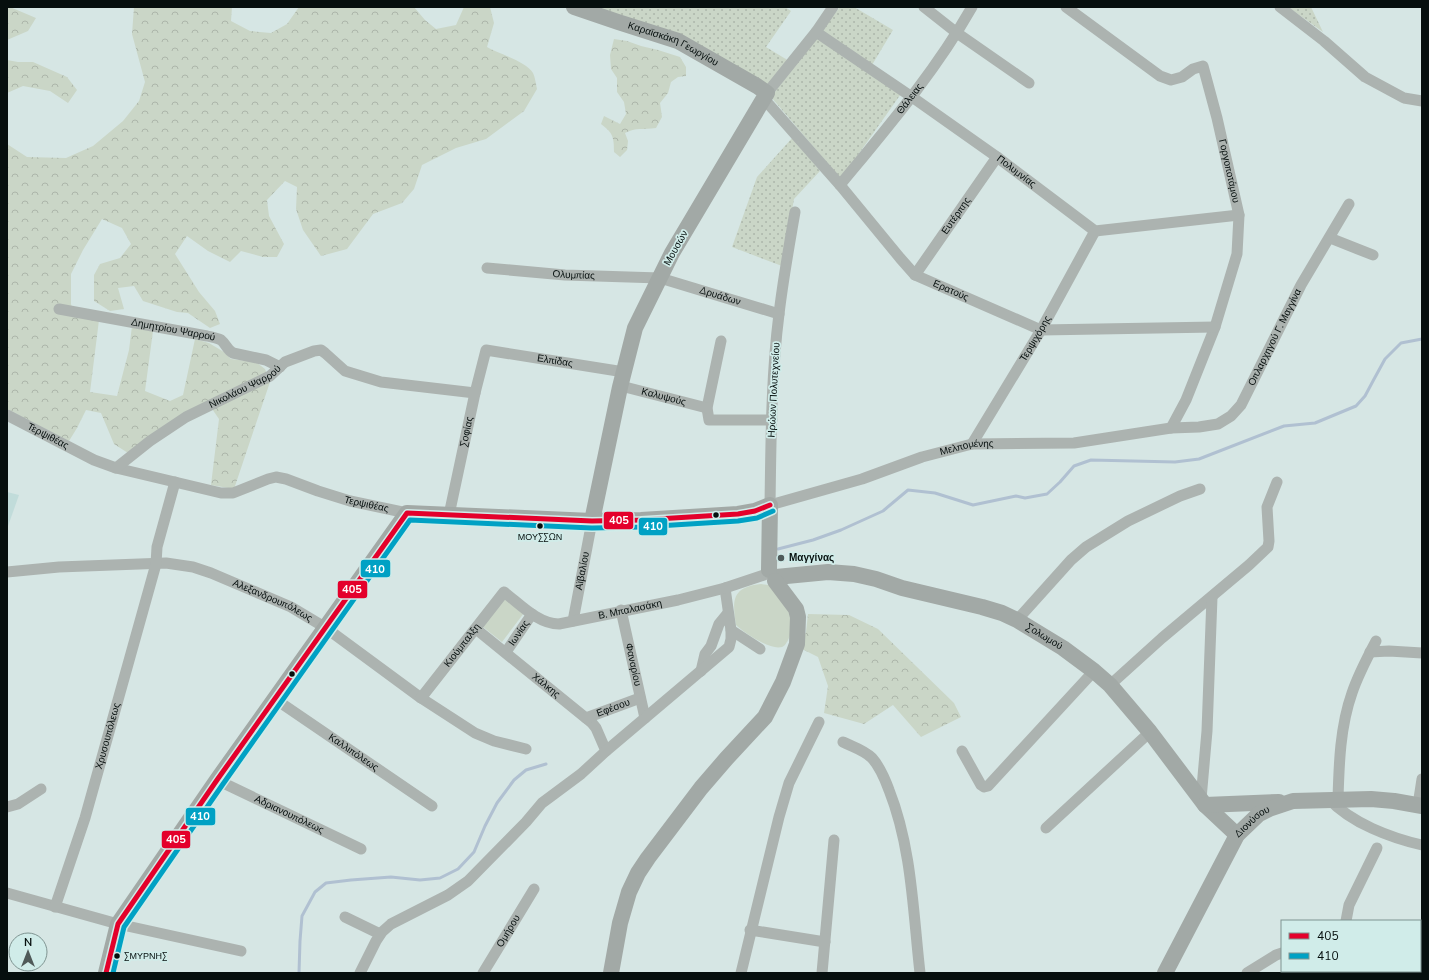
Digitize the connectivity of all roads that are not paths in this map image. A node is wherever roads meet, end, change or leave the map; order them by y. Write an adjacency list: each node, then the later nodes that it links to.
1 (574, 7): 10 (street, Καραϊσκάκη Γεωργίου)
2 (833, 7): 7 (street, Μουσών)
3 (924, 7): 8 (street)
4 (972, 7): 8 (street, Θάλειας)
5 (1066, 7): 17 (street, Γοργοποτάμου)
6 (1280, 7): 12 (street)
7 (816, 32): 10 (street, Μουσών); 11 (street, Πολυμνίας)
8 (957, 33): 9 (street); 11 (street, Θάλειας)
9 (1029, 83)
10 (765, 96): 14 (street, Ερατούς); 23 (street, Μουσών)
11 (912, 97): 13 (street, Πολυμνίας); 14 (street, Θάλειας)
12 (1422, 101)
13 (997, 158): 18 (street, Πολυμνίας); 22 (street, Ευτέρπης)
14 (840, 185): 22 (street, Ερατούς)
15 (1349, 204): 19 (street, Οπλαρχηγού Γ. Μαγγίνα)
16 (795, 212): 25 (street, Ηρώων Πολυτεχνείου)
17 (1239, 215): 18 (street); 26 (street, Γοργοποτάμου)
18 (1095, 231): 27 (street, Τερψιχόρης)
19 (1330, 238): 20 (street); 36 (street, Οπλαρχηγού Γ. Μαγγίνα)
20 (1373, 255)
21 (487, 268): 23 (street, Ολυμπίας)
22 (915, 275): 27 (street, Ερατούς)
23 (660, 278): 25 (street, Δρυάδων); 31 (street, Μουσών)
24 (59, 309): 30 (street, Δημητρίου Ψαρρού)
25 (779, 314): 35 (street, Ηρώων Πολυτεχνείου)
26 (1215, 327): 27 (street, Ερατούς); 36 (street, Γοργοποτάμου)
27 (1041, 330): 37 (street, Τερψιχόρης)
28 (721, 341): 33 (street)
29 (486, 350): 31 (street, Ελπίδας); 32 (street, Σοφίας)
30 (280, 367): 32 (street, Νικολάου Ψαρρού); 38 (street, Νικολάου Ψαρρού)
31 (622, 379): 33 (street, Καλυψούς); 45 (street, Μουσών)
32 (475, 393): 44 (street, Σοφίας)
33 (707, 408): 35 (street)
34 (7, 417): 38 (street, Τερψιθέας)
35 (772, 420): 42 (street, Ηρώων Πολυτεχνείου)
36 (1171, 428): 37 (street, Μελπομένης)
37 (972, 444): 42 (street, Μελπομένης)
38 (116, 468): 39 (street, Τερψιθέας)
39 (175, 482): 43 (street, Τερψιθέας); 46 (street, Χρυσουπόλεως)
40 (1277, 482): 51 (street)
41 (1200, 489): 55 (street)
42 (770, 505): 45 (street, Τερψιθέας); 48 (street, Ηρώων Πολυτεχνείου)
43 (407, 513): 44 (street, Τερψιθέας); 57 (street)
44 (449, 515): 45 (street, Τερψιθέας)
45 (592, 521): 56 (street, Αϊβαλίου)
46 (156, 564): 47 (street, Αλεξανδρουπόλεως); 57 (street, Αλεξανδρουπόλεως); 96 (street, Χρυσουπόλεως)
47 (7, 572)
48 (771, 576): 49 (street, Β. Μπαλασάκη); 55 (street, Σολωμού); 108 (street)
49 (725, 588): 52 (street, Β. Μπαλασάκη); 53 (street)
50 (504, 592): 54 (street, Β. Μπαλασάκη); 58 (street, Κιούμπαλξη)
51 (1212, 597): 67 (street); 84 (street)
52 (621, 610): 56 (street, Β. Μπαλασάκη); 69 (street, Φαναρίου)
53 (728, 613): 59 (street); 65 (street)
54 (532, 614): 56 (street, Β. Μπαλασάκη); 62 (street, Ιωνίας)
55 (1017, 620): 66 (street, Σολωμού)
56 (573, 621)
57 (326, 628): 68 (street, Αλεξανδρουπόλεως); 70 (street)
58 (476, 629): 62 (street, Χάλκης); 68 (street, Κιούμπαλξη)
59 (731, 630): 61 (street); 65 (street)
60 (1376, 641): 63 (street)
61 (760, 648)
62 (506, 652): 71 (street, Χάλκης)
63 (1370, 652): 64 (street); 82 (street)
64 (1422, 653)
65 (701, 671): 72 (street)
66 (1094, 671): 67 (street, Σολωμού); 78 (street)
67 (1110, 685): 74 (street, Σολωμού)
68 (420, 698): 76 (street, Αλεξανδρουπόλεως)
69 (640, 698): 71 (street, Εφέσου); 72 (street, Φαναρίου)
70 (275, 699): 80 (street); 86 (street, Καλλιπόλεως)
71 (586, 718): 77 (street, Χάλκης)
72 (645, 718): 77 (street)
73 (819, 722): 100 (street)
74 (1150, 732): 84 (street, Σολωμού); 88 (street)
75 (843, 742): 111 (street)
76 (526, 749)
77 (606, 751): 101 (street)
78 (962, 751)
79 (1422, 779): 85 (street)
80 (217, 780): 93 (street, Αδριανουπόλεως); 99 (street)
81 (41, 789): 87 (street)
82 (1333, 799): 83 (street, Διονύσου); 85 (street, Διονύσου); 91 (street)
83 (1293, 801): 84 (street); 89 (street, Διονύσου)
84 (1203, 802): 89 (street, Σολωμού)
85 (1420, 805)
86 (432, 806)
87 (7, 807)
88 (1046, 828)
89 (1237, 835): 112 (street, Διονύσου)
90 (834, 840): 102 (street)
91 (1422, 845)
92 (1377, 848): 98 (street)
93 (361, 849)
94 (534, 889): 107 (street, Ομήρου)
95 (7, 893): 96 (street)
96 (56, 907): 99 (street)
97 (345, 917): 101 (street)
98 (1346, 920)
99 (118, 924): 103 (street); 105 (street)
100 (750, 930): 102 (street); 109 (street)
101 (380, 934): 106 (street)
102 (825, 942): 110 (street)
103 (241, 951)
104 (1281, 953): 113 (street)
105 (106, 973)
106 (360, 973)
107 (483, 973)
108 (611, 973)
109 (741, 973)
110 (822, 973)
111 (920, 973)
112 (1165, 973)
113 (1247, 973)

